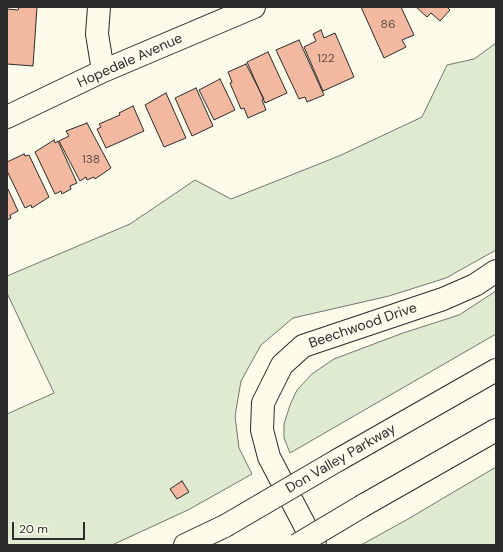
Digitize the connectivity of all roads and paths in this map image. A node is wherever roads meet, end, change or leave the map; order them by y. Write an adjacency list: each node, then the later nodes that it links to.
1 (99, 7): 3 (main road)
2 (254, 7): 3 (main road, Hopedale Avenue)
3 (103, 71): 4 (main road, Hopedale Avenue)
4 (7, 117)
5 (496, 271): 10 (main road, Beechwood Drive)
6 (496, 370): 8 (main road, Don Valley Parkway, bridge)
7 (496, 430): 9 (main road, bridge)
8 (185, 545)
9 (296, 545)
10 (316, 545)

